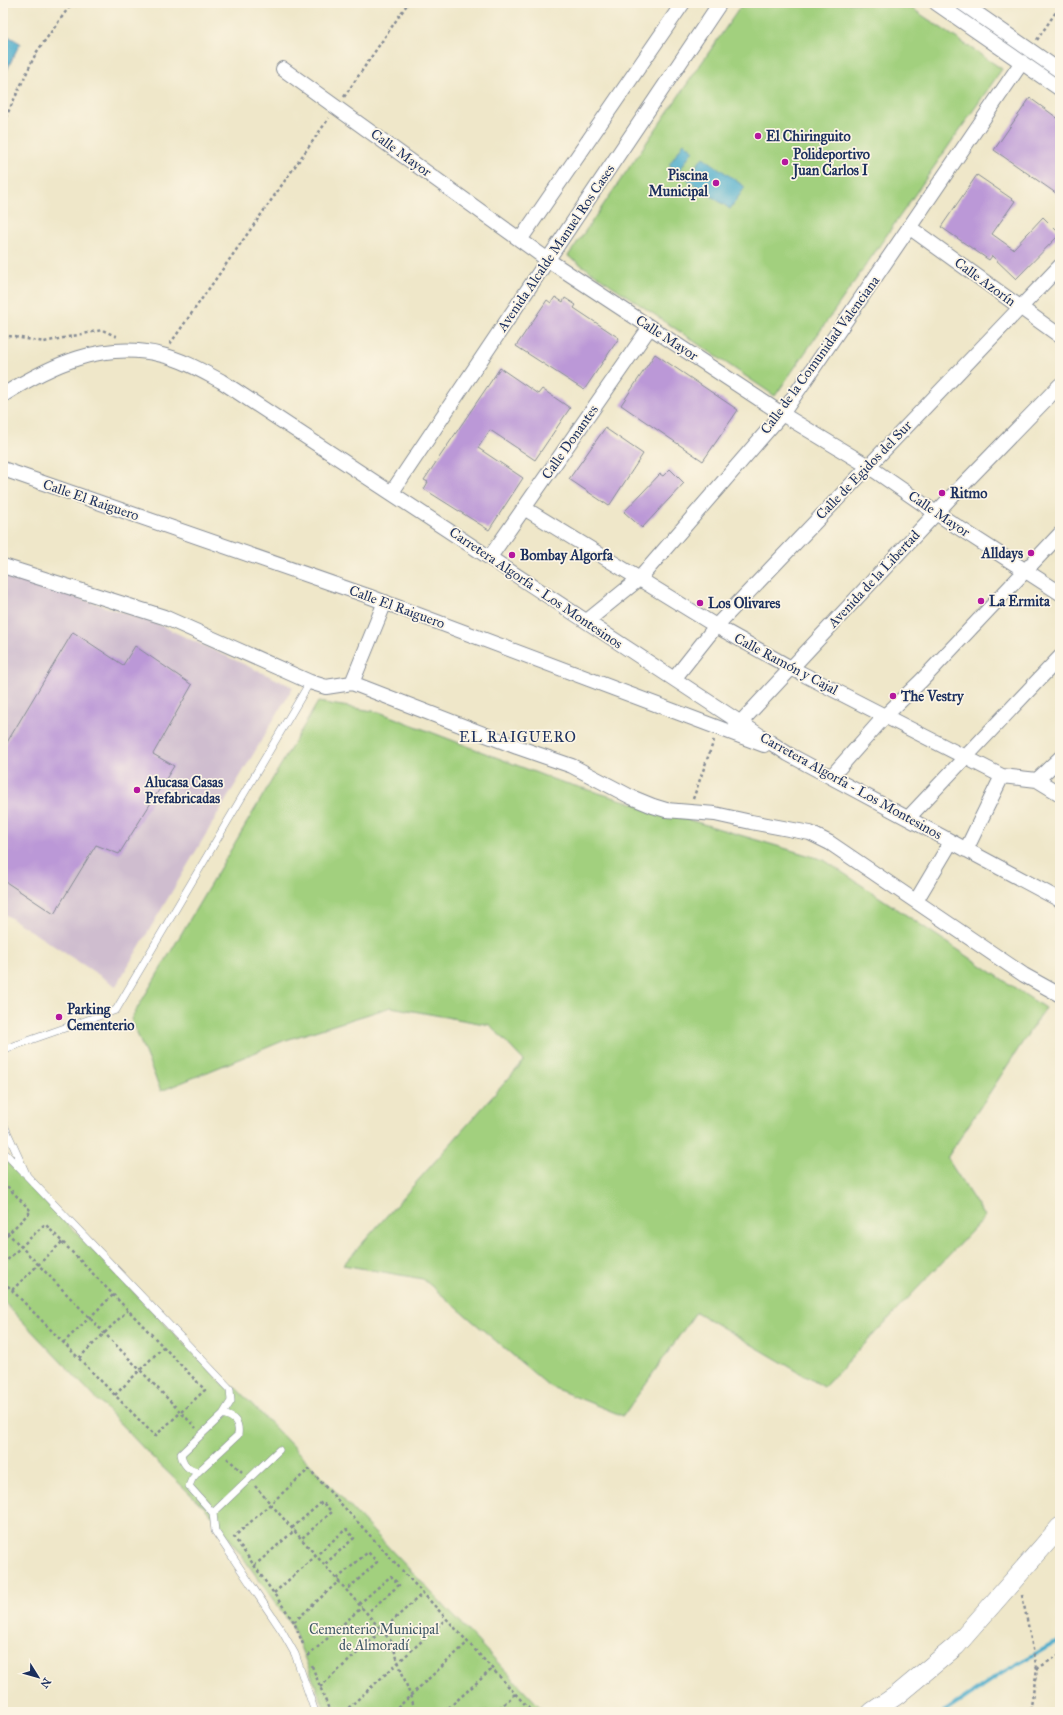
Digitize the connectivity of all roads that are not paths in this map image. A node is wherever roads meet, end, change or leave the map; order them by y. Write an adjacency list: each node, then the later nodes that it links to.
1 (683, 3): 10 (street)
2 (720, 3): 11 (street, Avenida Alcalde Manuel Ros Cases)
3 (936, 3): 5 (street)
4 (962, 3): 7 (street)
5 (1022, 62): 8 (street); 9 (street, Calle de la Comunidad Valenciana)
6 (284, 69): 10 (street, Calle Mayor)
7 (1060, 71)
8 (1060, 89)
9 (909, 228): 13 (street, Calle Azorín); 18 (street, Calle de la Comunidad Valenciana)
10 (520, 240): 11 (street, Calle Mayor)
11 (548, 260): 14 (street, Calle Mayor); 21 (street, Avenida Alcalde Manuel Ros Cases)
12 (1060, 266): 13 (street, Calle de Egidos del Sur)
13 (1019, 307): 15 (street, Calle Azorín); 19 (street, Calle de Egidos del Sur)
14 (650, 327): 18 (street, Calle Mayor); 22 (street, Calle Donantes)
15 (1060, 336)
16 (1060, 385): 23 (street, Avenida de la Libertad)
17 (3, 395): 21 (street, Carretera Algorfa - Los Montesinos)
18 (782, 414): 19 (street, Calle Mayor); 28 (street, Calle de la Comunidad Valenciana)
19 (868, 466): 23 (street, Calle Mayor); 32 (street, Calle de Egidos del Sur)
20 (3, 469): 30 (street, Calle El Raiguero)
21 (392, 492): 25 (street, Carretera Algorfa - Los Montesinos)
22 (524, 508): 25 (street, Calle Donantes); 28 (street, Calle Ramón y Cajal)
23 (936, 513): 27 (street, Calle Mayor); 34 (street, Avenida de la Libertad)
24 (1060, 534): 27 (street)
25 (490, 557): 31 (street, Carretera Algorfa - Los Montesinos)
26 (3, 566): 36 (street)
27 (1025, 570): 29 (street, Calle Mayor); 38 (street)
28 (639, 579): 31 (street, Calle de la Comunidad Valenciana); 32 (street, Calle Ramón y Cajal)
29 (1060, 593)
30 (385, 602): 37 (street); 40 (street, Calle El Raiguero)
31 (587, 621): 35 (street, Carretera Algorfa - Los Montesinos)
32 (716, 626): 34 (street, Calle Ramón y Cajal); 35 (street, Calle de Egidos del Sur)
33 (1060, 657): 41 (street)
34 (791, 668): 38 (street, Calle Ramón y Cajal); 39 (street, Avenida de la Libertad)
35 (674, 679): 39 (street, Carretera Algorfa - Los Montesinos)
36 (310, 682): 37 (street); 53 (lane)
37 (352, 683): 51 (street)
38 (885, 716): 41 (street, Calle Ramón y Cajal); 44 (street)
39 (740, 723): 40 (street, Carretera Algorfa - Los Montesinos)
40 (788, 754): 44 (street, Carretera Algorfa - Los Montesinos)
41 (966, 756): 43 (street, Calle Ramón y Cajal); 47 (street)
42 (1060, 758): 45 (street)
43 (1002, 776): 45 (street, Calle Ramón y Cajal); 49 (street)
44 (831, 778): 47 (street, Carretera Algorfa - Los Montesinos)
45 (1037, 780): 46 (street, Calle Ramón y Cajal)
46 (1060, 794)
47 (908, 818): 48 (street, Carretera Algorfa - Los Montesinos)
48 (952, 842): 49 (street, Carretera Algorfa - Los Montesinos); 51 (street)
49 (966, 850): 50 (street, Carretera Algorfa - Los Montesinos)
50 (1060, 900)
51 (916, 901): 52 (street)
52 (1060, 995)
53 (3, 1052)
54 (3, 1123): 56 (lane)
55 (3, 1151): 56 (lane)
56 (27, 1176): 57 (lane)
57 (223, 1414): 59 (lane); 59 (lane)
58 (279, 1450): 60 (lane)
59 (198, 1472): 60 (lane)
60 (213, 1513): 62 (lane)
61 (1060, 1527): 63 (main road)
62 (315, 1712)
63 (872, 1712)

